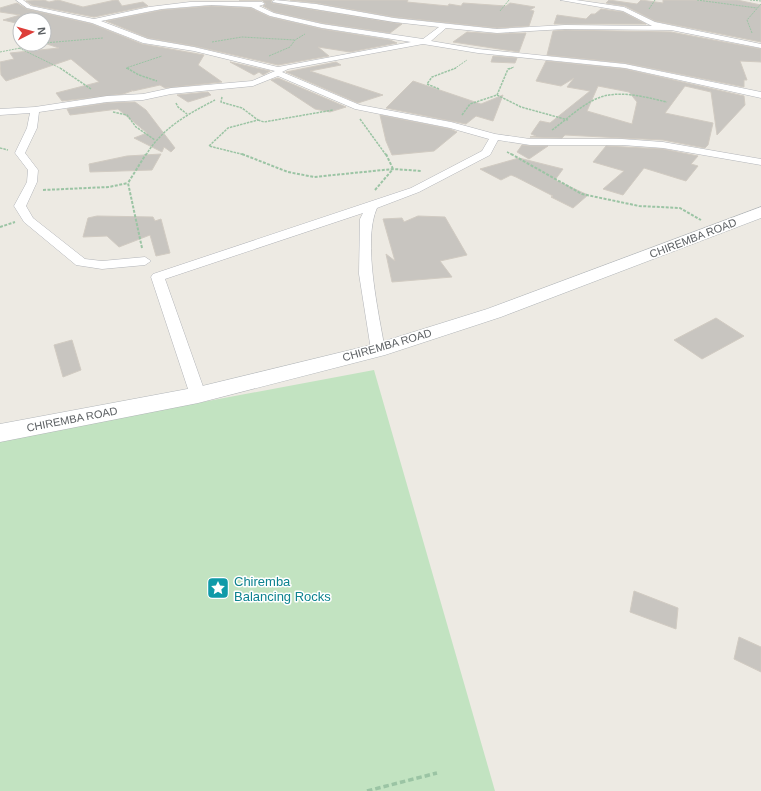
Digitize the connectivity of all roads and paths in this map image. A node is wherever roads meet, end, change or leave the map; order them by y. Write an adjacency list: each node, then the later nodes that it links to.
1 (19, 0): 12 (street)
2 (509, 0): 11 (path)
3 (563, 0): 15 (street)
4 (698, 0): 10 (path)
5 (750, 0): 7 (path)
6 (278, 1): 9 (street); 14 (street)
7 (761, 1)
8 (761, 4): 10 (path)
9 (253, 6): 12 (street); 13 (street)
10 (757, 8): 20 (path)
11 (500, 11)
12 (94, 21): 16 (street)
13 (322, 26): 17 (path); 18 (street)
14 (445, 26): 15 (street); 18 (street)
15 (669, 28): 20 (street)
16 (129, 34): 19 (path); 23 (street)
17 (295, 40): 23 (path); 28 (path)
18 (426, 41): 24 (street); 29 (street)
19 (52, 43)
20 (752, 43): 21 (street)
21 (761, 46)
22 (12, 49): 25 (path)
23 (190, 49): 28 (street); 32 (path)
24 (478, 51): 27 (street); 31 (path)
25 (0, 52)
26 (28, 52): 36 (path)
27 (524, 57): 33 (path); 34 (street)
28 (250, 63): 29 (street)
29 (278, 71): 30 (street); 39 (street)
30 (222, 87): 32 (street); 35 (path)
31 (439, 89)
32 (171, 91): 36 (street)
33 (497, 95): 38 (path); 43 (path)
34 (761, 95)
35 (222, 97): 42 (path); 44 (path)
36 (107, 100): 37 (street)
37 (91, 102): 40 (street); 44 (path)
38 (667, 102)
39 (358, 107): 42 (path); 43 (street); 47 (path)
40 (35, 110): 41 (street); 50 (street)
41 (0, 112)
42 (258, 120): 47 (path)
43 (451, 125): 45 (street)
44 (155, 140): 49 (path)
45 (493, 141): 46 (street); 48 (street); 53 (path)
46 (761, 162)
47 (393, 169): 48 (path); 51 (path)
48 (445, 173): 51 (street)
49 (128, 183): 50 (path); 54 (path)
50 (28, 191): 54 (street)
51 (372, 206): 55 (street); 56 (street)
52 (761, 212): 53 (main road, CHIREMBA ROAD)
53 (719, 229): 55 (main road, CHIREMBA ROAD)
54 (145, 261)
55 (378, 350): 56 (main road, CHIREMBA ROAD)
56 (198, 395): 57 (main road, CHIREMBA ROAD)
57 (0, 433)
58 (437, 773): 59 (path)
59 (367, 791)

